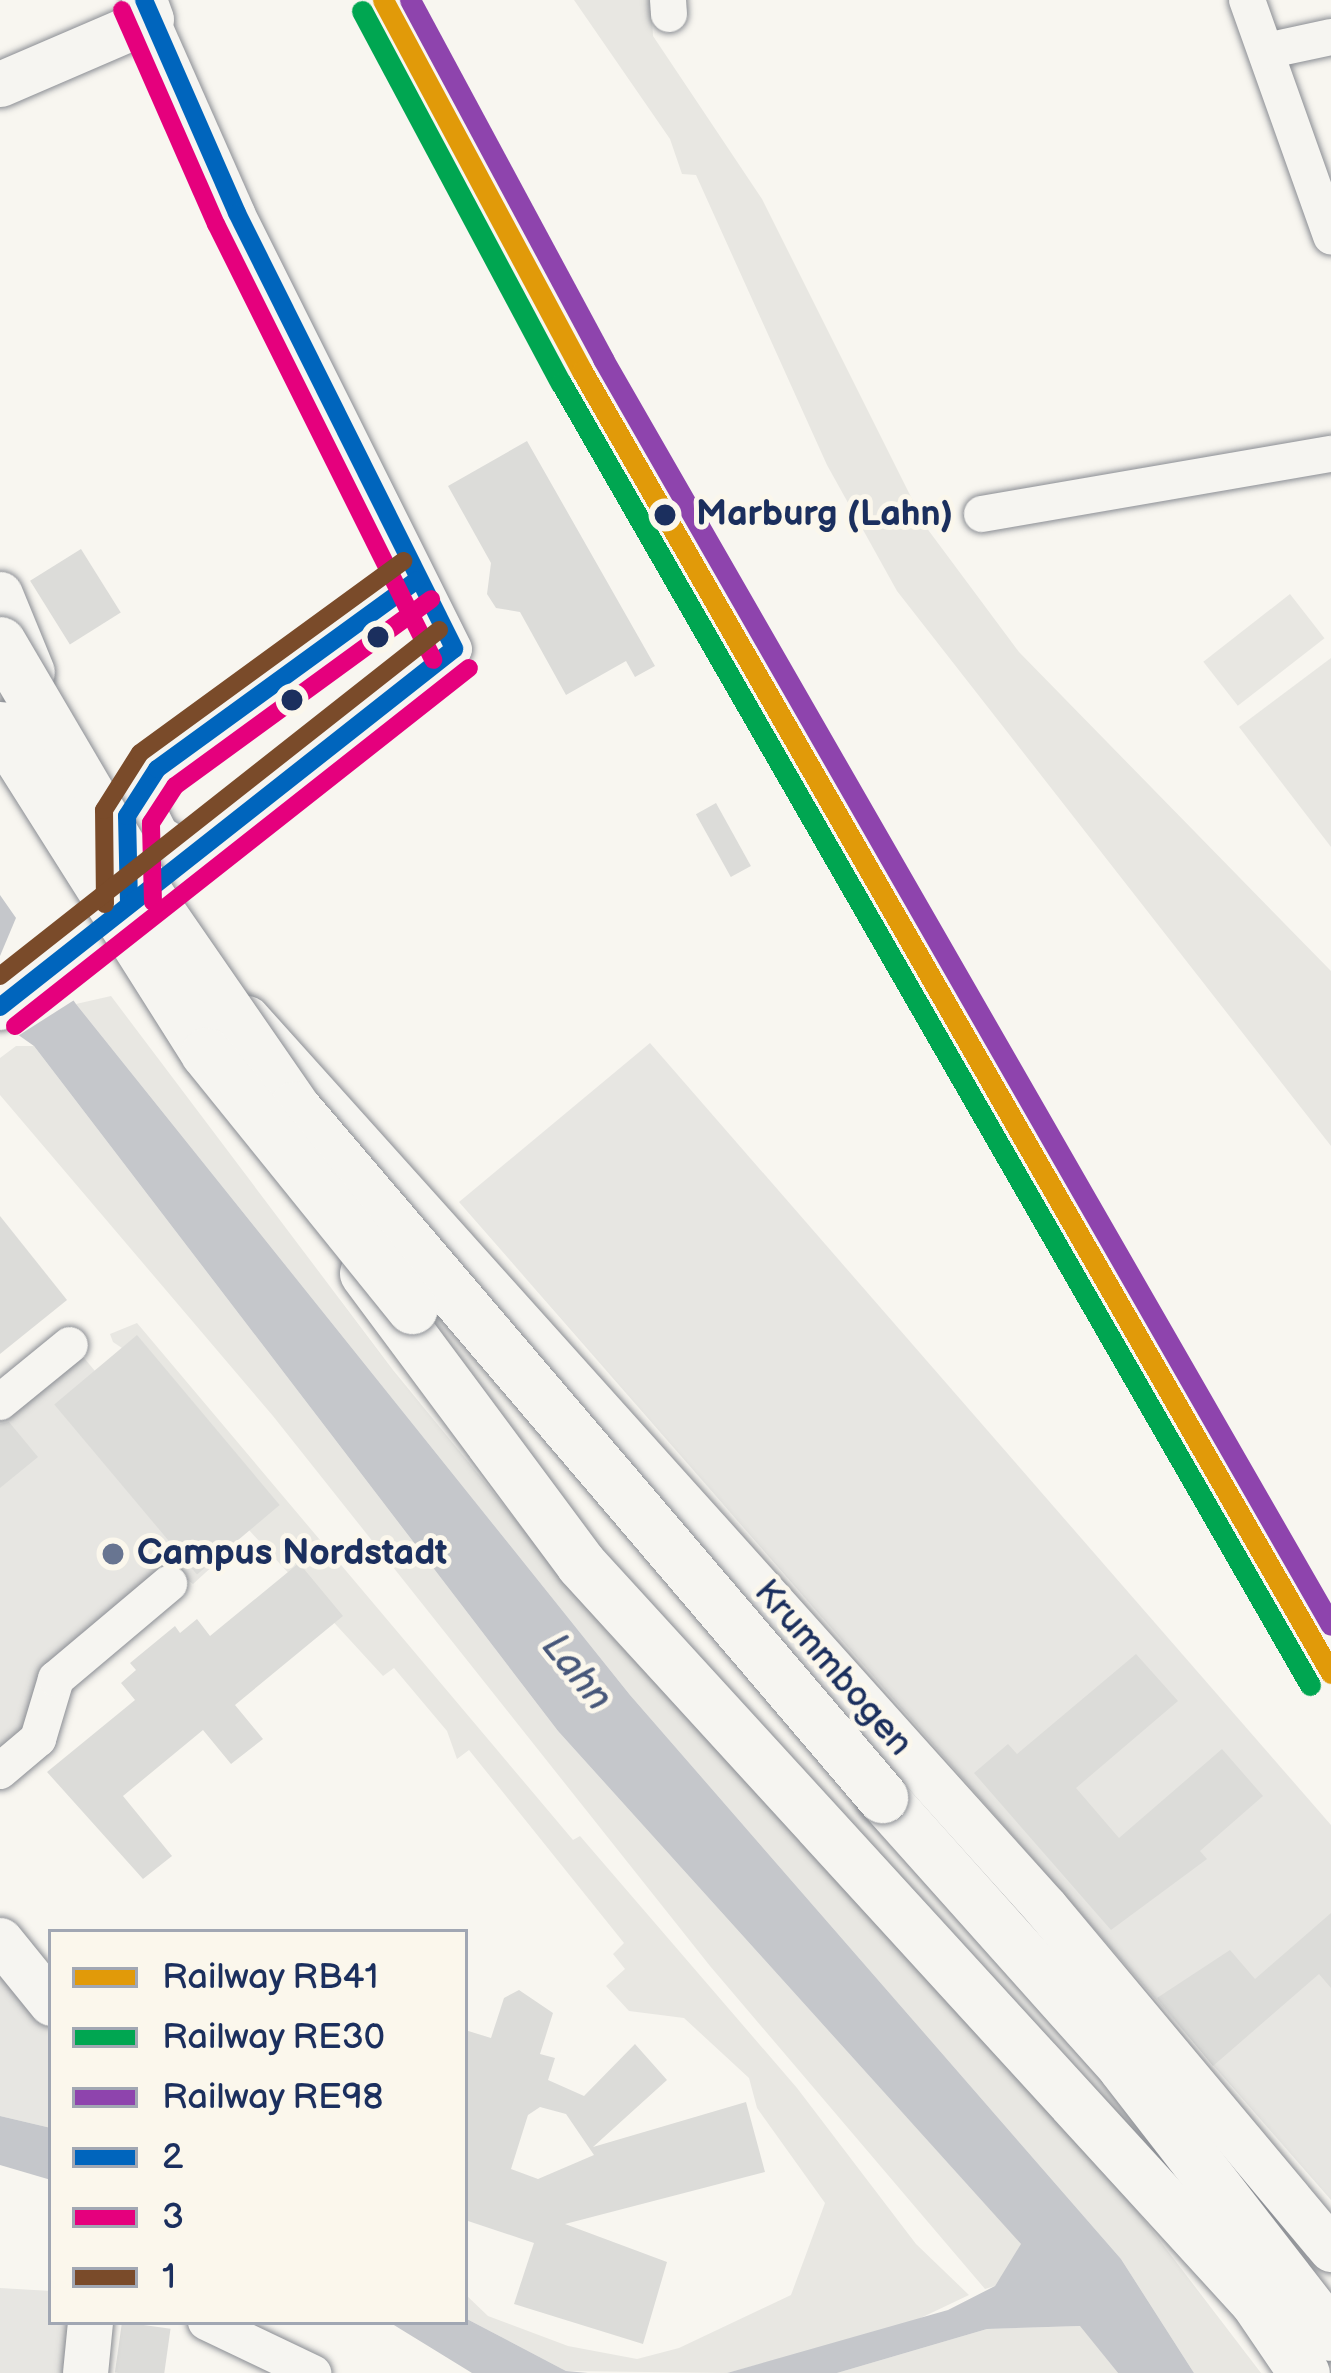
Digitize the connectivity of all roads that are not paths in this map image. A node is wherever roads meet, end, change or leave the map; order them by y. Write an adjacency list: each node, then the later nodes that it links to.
1 (1247, 0): 4 (street)
2 (148, 10): 5 (main road); 9 (street)
3 (1331, 38): 4 (street)
4 (1266, 51): 6 (street)
5 (0, 84)
6 (1331, 236)
7 (1331, 454): 8 (street)
8 (982, 514)
9 (418, 580): 13 (street); 16 (street)
10 (0, 594): 15 (main road)
11 (0, 642): 25 (highway, bridge)
12 (0, 728): 25 (highway, bridge)
13 (157, 769): 15 (street); 16 (street)
14 (0, 773): 17 (main road)
15 (124, 837): 17 (main road)
16 (208, 841): 17 (street)
17 (107, 920): 18 (main road); 19 (main road, Krummbogen); 20 (main road, Krummbogen)
18 (0, 1007)
19 (204, 1033): 20 (main road, Krummbogen); 25 (highway)
20 (326, 1095): 28 (main road, Krummbogen)
21 (70, 1345): 22 (street)
22 (0, 1402)
23 (169, 1584): 24 (street)
24 (0, 1771)
25 (857, 1819): 31 (highway); 34 (highway)
26 (0, 1940): 27 (main road)
27 (48, 1998)
28 (1331, 2248)
29 (90, 2325): 32 (main road)
30 (212, 2325): 33 (street)
31 (1331, 2335)
32 (86, 2373)
33 (314, 2373)
34 (1304, 2373)

